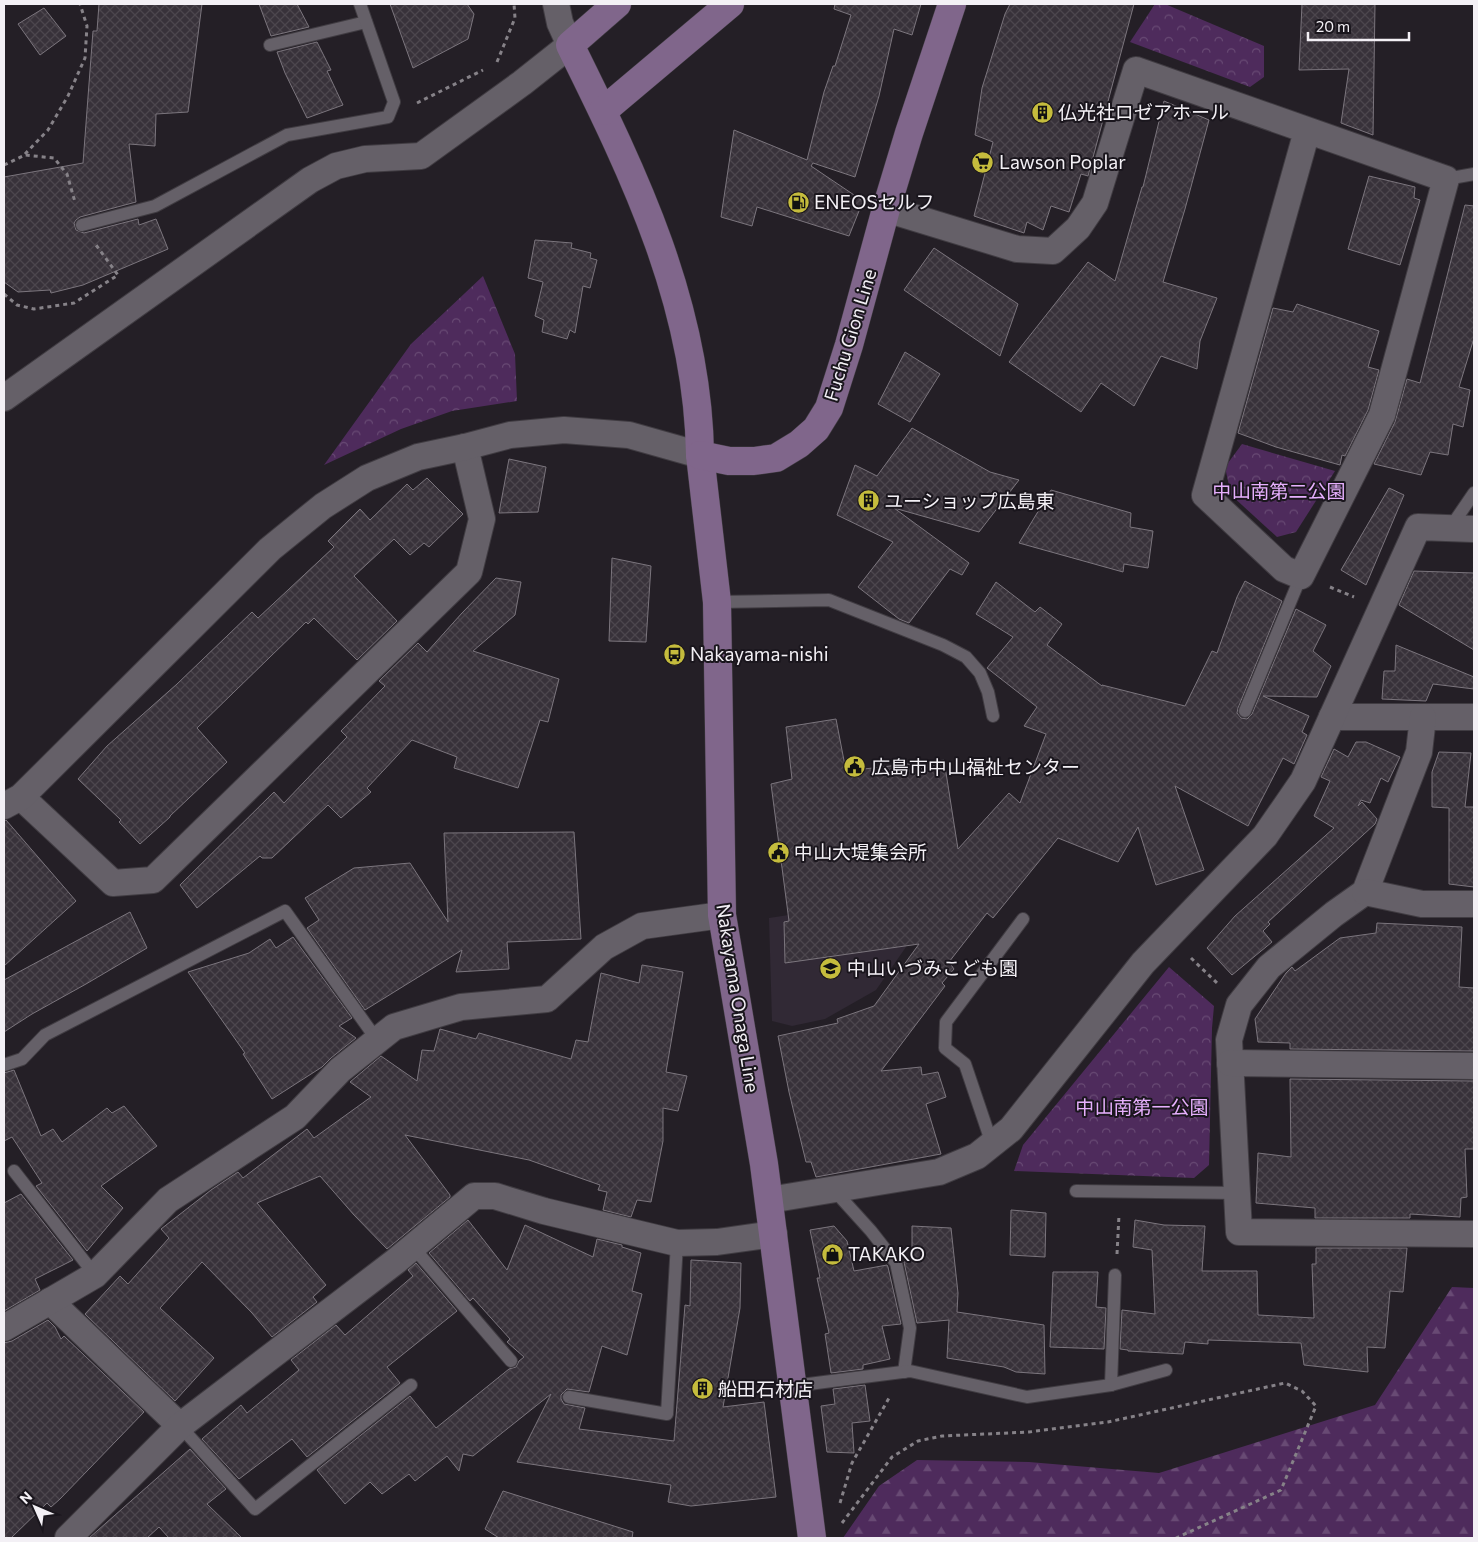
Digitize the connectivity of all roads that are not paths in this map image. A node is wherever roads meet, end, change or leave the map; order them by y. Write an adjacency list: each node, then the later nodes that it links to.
1 (360, 4): 6 (lane)
2 (556, 4): 8 (street)
3 (617, 4): 8 (main road)
4 (730, 4): 9 (main road)
5 (952, 4): 13 (main road, Fuchu Gion Line)
6 (366, 22): 7 (lane); 14 (lane)
7 (270, 45)
8 (570, 45): 9 (main road); 15 (street)
9 (603, 111): 17 (main road)
10 (1307, 131): 12 (street); 13 (street); 20 (street)
11 (1474, 174): 12 (lane)
12 (1446, 179): 20 (street)
13 (886, 209): 17 (main road, Fuchu Gion Line)
14 (82, 225)
15 (4, 398)
16 (465, 447): 17 (street); 27 (street); 27 (street)
17 (700, 455): 21 (main road, Nakayama Onaga Line)
18 (1474, 493): 19 (lane)
19 (1462, 528): 24 (street)
20 (1301, 576): 22 (lane)
21 (717, 602): 23 (lane); 30 (main road, Nakayama Onaga Line)
22 (1245, 711)
23 (993, 716)
24 (1332, 717): 25 (street); 36 (street)
25 (1423, 717): 26 (street); 28 (street)
26 (1474, 717)
27 (12, 802)
28 (1365, 892): 29 (street); 33 (street)
29 (1474, 904)
30 (722, 915): 32 (street); 41 (main road, Nakayama Onaga Line)
31 (1024, 919): 36 (lane)
32 (377, 1040): 34 (lane); 46 (street)
33 (1230, 1063): 35 (street); 40 (street)
34 (4, 1065)
35 (1474, 1066)
36 (992, 1144): 38 (street)
37 (14, 1171): 46 (lane)
38 (833, 1189): 41 (street); 52 (lane)
39 (1076, 1191): 40 (lane)
40 (1237, 1193): 43 (street)
41 (769, 1200): 42 (main road, Nakayama Onaga Line)
42 (774, 1234): 44 (street); 55 (main road, Nakayama Onaga Line)
43 (1474, 1234)
44 (676, 1243): 45 (street); 56 (lane)
45 (413, 1247): 50 (lane); 57 (street)
46 (96, 1275): 48 (street)
47 (1116, 1275): 54 (lane)
48 (50, 1301): 49 (street); 57 (street)
49 (4, 1328)
50 (511, 1362)
51 (1166, 1370): 54 (lane)
52 (904, 1372): 54 (lane); 55 (lane)
53 (411, 1385): 57 (lane)
54 (1111, 1385)
55 (793, 1386): 59 (main road, Nakayama Onaga Line)
56 (569, 1397)
57 (180, 1426): 58 (street)
58 (68, 1538)
59 (812, 1538)

